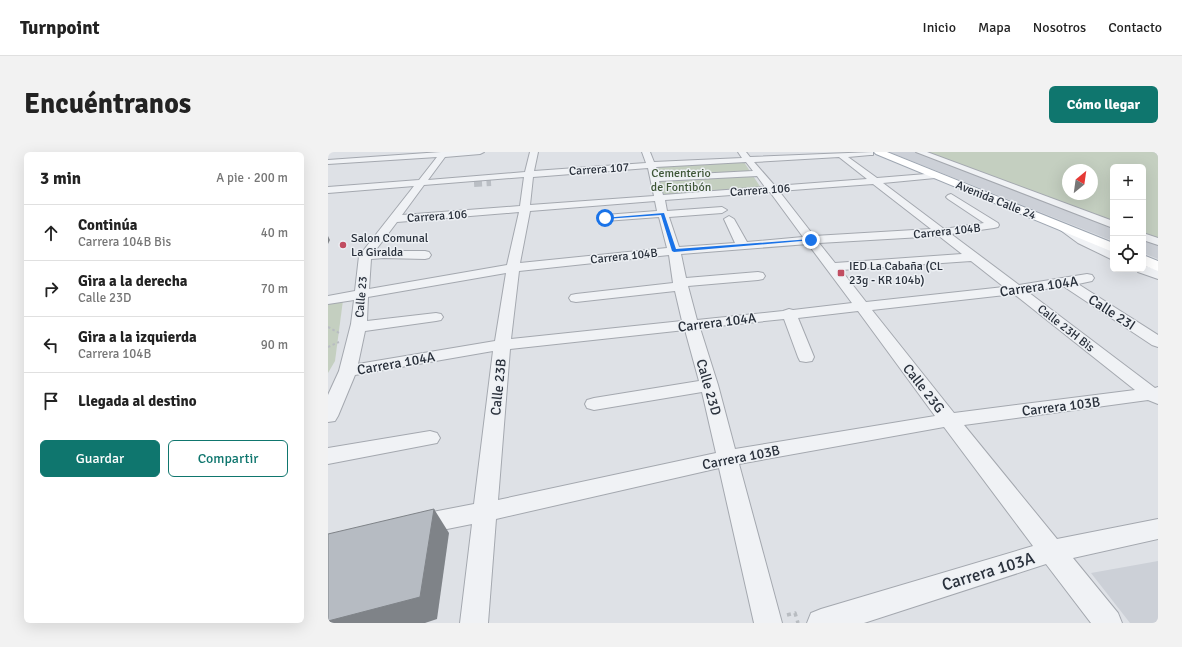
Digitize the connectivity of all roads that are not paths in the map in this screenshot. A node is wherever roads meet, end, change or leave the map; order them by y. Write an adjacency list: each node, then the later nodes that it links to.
1 (390, 152): 12 (street)
2 (480, 152): 8 (street)
3 (534, 152): 20 (street, Calle 23B)
4 (646, 152): 15 (street, Calle 23D)
5 (693, 152): 14 (street)
6 (872, 152): 10 (street, Carrera 107); 19 (main road, Avenida Calle 24)
7 (920, 152): 34 (street)
8 (444, 153): 12 (street); 23 (street, Calle 23)
9 (790, 155): 10 (street, Carrera 107); 11 (street, Carrera 107)
10 (841, 155): 22 (street, Calle 23H Bis)
11 (746, 156): 14 (street, Carrera 107); 18 (street, Calle 23G)
12 (383, 158): 13 (street); 16 (street)
13 (328, 162)
14 (701, 162): 15 (street, Carrera 107)
15 (651, 165): 20 (street, Carrera 107); 21 (street, Calle 23D)
16 (374, 167)
17 (890, 172): 19 (street)
18 (760, 173): 21 (street); 24 (street, Calle 23G)
19 (931, 173): 22 (street, Carrera 106); 35 (main road, Avenida Calle 24)
20 (529, 176): 23 (street, Carrera 107); 28 (street, Calle 23B)
21 (655, 179): 26 (street, Calle 23D)
22 (875, 181): 24 (street, Carrera 106); 36 (street, Calle 23H Bis)
23 (421, 183): 25 (street); 32 (street, Calle 23)
24 (772, 189): 26 (street, Carrera 106); 38 (street, Calle 23G)
25 (328, 190)
26 (659, 197): 28 (street, Carrera 106); 30 (street, Calle 23D)
27 (951, 197): 36 (street, Carrera 104B)
28 (525, 209): 32 (street, Carrera 106); 50 (street, Calle 23B)
29 (722, 210): 30 (street)
30 (663, 214): 31 (street); 42 (street, Calle 23D)
31 (605, 218)
32 (393, 219): 45 (street, Calle 23)
33 (729, 219): 40 (street)
34 (1110, 224)
35 (1063, 227): 41 (main road, Avenida Calle 24); 44 (street)
36 (943, 232): 38 (street, Carrera 104B); 46 (street, Calle 23H Bis)
37 (1146, 237): 39 (street)
38 (811, 240): 40 (street, Carrera 104B); 49 (street, Calle 23G)
39 (1158, 242)
40 (743, 246): 42 (street, Carrera 104B)
41 (1110, 247)
42 (674, 251): 50 (street, Carrera 104B); 56 (street, Calle 23D)
43 (425, 254): 45 (street)
44 (1110, 255)
45 (364, 256): 58 (street, Calle 23)
46 (975, 257): 49 (street); 57 (street, Calle 23H Bis)
47 (1146, 261): 48 (main road)
48 (1158, 266)
49 (831, 267): 61 (street, Calle 23G)
50 (513, 268): 58 (street, Carrera 104B); 67 (street, Calle 23B)
51 (1146, 269): 52 (street)
52 (1158, 275)
53 (758, 276): 56 (street)
54 (1087, 278): 55 (street, Carrera 104A)
55 (1066, 282): 57 (street, Carrera 104A); 66 (street, Calle 23I)
56 (680, 285): 59 (street); 64 (street, Calle 23D)
57 (1017, 290): 61 (street, Carrera 104A); 71 (street, Calle 23H Bis)
58 (360, 294): 60 (street, Carrera 104B); 65 (street, Calle 23)
59 (576, 298)
60 (328, 300)
61 (861, 306): 62 (street, Carrera 104A); 74 (street, Calle 23G)
62 (788, 313): 64 (street, Carrera 104A); 68 (street)
63 (436, 317): 65 (street)
64 (691, 325): 67 (street, Carrera 104A); 70 (street, Calle 23D)
65 (358, 327): 69 (street, Calle 23)
66 (1158, 342)
67 (502, 345): 69 (street, Carrera 104A); 78 (street, Calle 23B)
68 (806, 357)
69 (348, 371): 73 (street, Calle 23)
70 (709, 384): 72 (street); 77 (street, Calle 23D)
71 (1156, 395): 74 (street, Carrera 103B)
72 (594, 404)
73 (328, 416)
74 (949, 420): 77 (street, Carrera 103B); 81 (street, Calle 23G)
75 (430, 438): 76 (street)
76 (328, 456)
77 (727, 458): 78 (street, Carrera 103B); 83 (street, Calle 23D)
78 (486, 512): 79 (street, Carrera 103B); 82 (street, Calle 23B)
79 (396, 529)
80 (1158, 529): 81 (street, Carrera 103A)
81 (1052, 550): 84 (street, Carrera 103A); 85 (street, Calle 23G)
82 (474, 623)
83 (768, 623)
84 (820, 623)
85 (1108, 623)

